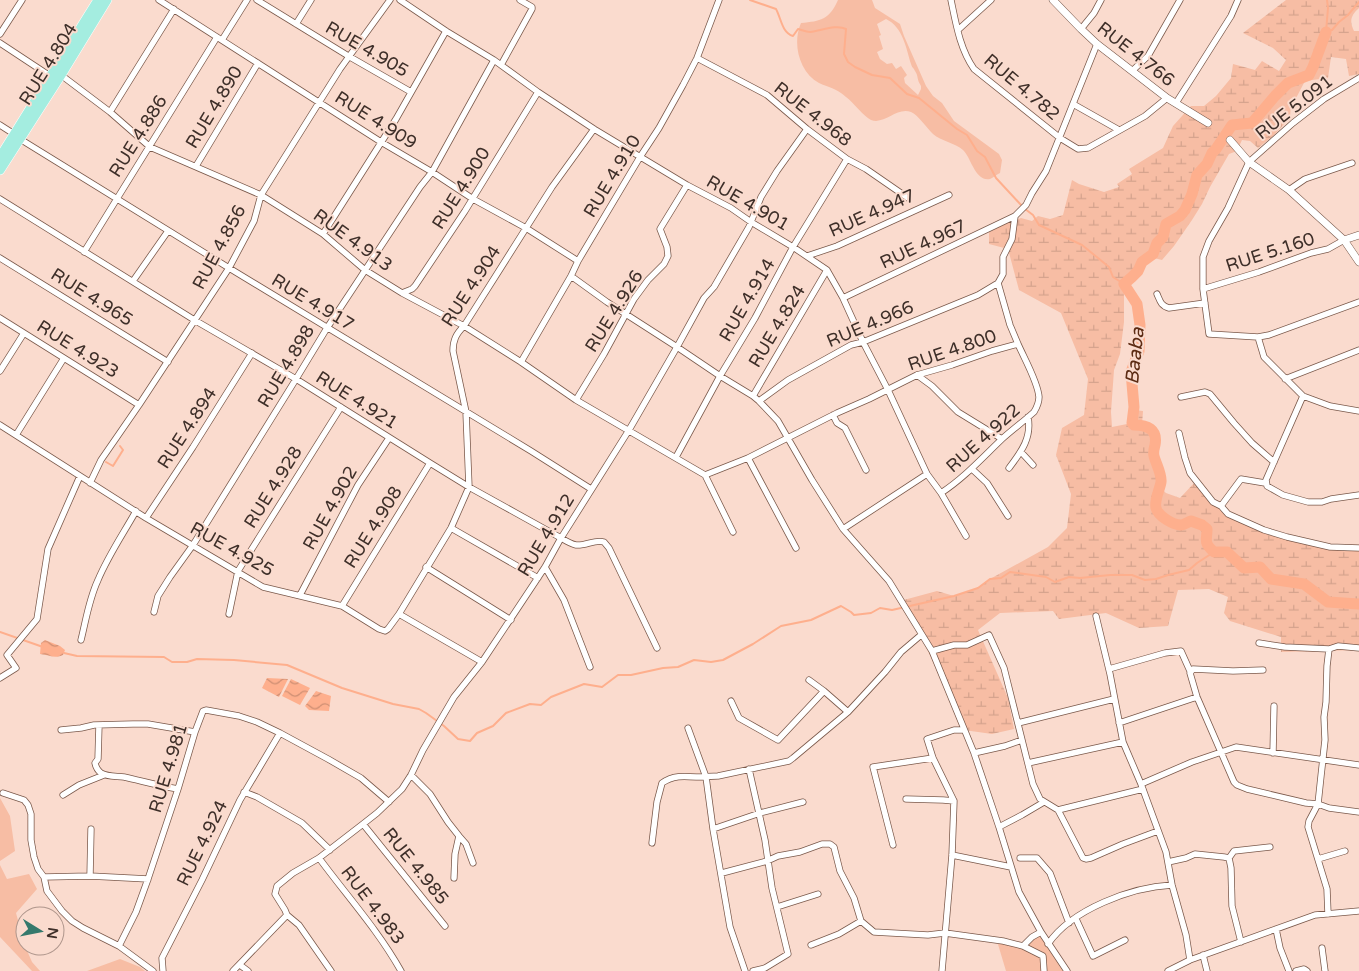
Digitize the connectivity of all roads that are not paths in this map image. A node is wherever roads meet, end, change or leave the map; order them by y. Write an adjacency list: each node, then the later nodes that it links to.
1 (22, 0): 23 (street)
2 (98, 0): 34 (main road)
3 (107, 0): 33 (main road, RUE 4.804)
4 (160, 0): 18 (street, RUE 4.909)
5 (247, 0): 24 (street, RUE 4.886)
6 (257, 0): 19 (street, RUE 4.905)
7 (311, 0): 19 (street)
8 (390, 0): 27 (street, RUE 4.856)
9 (400, 0): 22 (street, RUE 4.901)
10 (520, 0): 31 (street)
11 (719, 0): 28 (street, RUE 4.910)
12 (951, 0): 21 (street, RUE 4.782)
13 (991, 0): 21 (street)
14 (1053, 0): 20 (street, RUE 4.766)
15 (1102, 0): 20 (street)
16 (1180, 0): 32 (street)
17 (1238, 0): 40 (street)
18 (174, 9): 24 (street, RUE 4.909); 42 (street)
19 (296, 24): 27 (street, RUE 4.905)
20 (1081, 29): 26 (street, RUE 4.766)
21 (958, 30): 49 (street, RUE 4.782)
22 (446, 31): 29 (street, RUE 4.901); 36 (street)
23 (0, 34)
24 (220, 38): 30 (street, RUE 4.909); 52 (street, RUE 4.886)
25 (0, 43): 34 (street)
26 (1097, 44): 32 (street, RUE 4.766); 41 (street)
27 (350, 57): 36 (street, RUE 4.905); 39 (street, RUE 4.856)
28 (697, 58): 45 (street, RUE 4.968); 53 (street, RUE 4.910)
29 (494, 60): 31 (street, RUE 4.901); 60 (street, RUE 4.898)
30 (258, 63): 39 (street, RUE 4.909); 58 (street, RUE 4.890)
31 (501, 65): 37 (street, RUE 4.901)
32 (1132, 71): 38 (street, RUE 4.766)
33 (61, 75): 42 (street, RUE 4.913); 48 (main road, RUE 4.804)
34 (50, 76): 48 (main road)
35 (1359, 78): 56 (street, RUE 5.091)
36 (411, 92): 51 (street)
37 (538, 92): 46 (street, RUE 4.901); 65 (street, RUE 4.900)
38 (1167, 98): 40 (street, RUE 4.766); 47 (street)
39 (319, 103): 51 (street, RUE 4.909); 63 (street, RUE 4.856)
40 (1176, 103): 43 (street, RUE 4.766)
41 (1073, 104): 47 (street); 49 (street)
42 (110, 112): 52 (street, RUE 4.913)
43 (1208, 123)
44 (0, 125): 48 (street, RUE 4.917)
45 (807, 129): 55 (street, RUE 4.968); 70 (street, RUE 4.912)
46 (594, 130): 53 (street, RUE 4.901); 71 (street, RUE 4.904)
47 (1119, 130): 49 (street, RUE 4.782)
48 (17, 137): 54 (main road); 59 (main road, RUE 4.804); 67 (street, RUE 4.917)
49 (1060, 138): 69 (street)
50 (1230, 140): 56 (street)
51 (382, 142): 60 (street, RUE 4.909); 73 (street)
52 (150, 147): 58 (street, RUE 4.913); 67 (street, RUE 4.886)
53 (640, 156): 61 (street, RUE 4.901); 80 (street, RUE 4.910)
54 (0, 157)
55 (847, 159): 66 (street, RUE 4.968); 76 (street, RUE 4.914)
56 (1249, 162): 62 (street); 88 (street)
57 (1352, 163): 62 (street)
58 (196, 166): 63 (street, RUE 4.913)
59 (0, 170)
60 (432, 172): 65 (street, RUE 4.909); 83 (street, RUE 4.898)
61 (687, 185): 70 (street, RUE 4.901); 94 (street, RUE 4.926)
62 (1289, 190): 75 (street)
63 (261, 195): 73 (street, RUE 4.913); 82 (street, RUE 4.856)
64 (949, 195): 78 (street, RUE 4.947)
65 (473, 198): 71 (street, RUE 4.909); 89 (street, RUE 4.900)
66 (908, 198)
67 (116, 199): 72 (street, RUE 4.917); 77 (street, RUE 4.886)
68 (0, 200): 77 (street, RUE 4.921)
69 (1015, 216): 87 (street, RUE 4.800); 91 (street, RUE 4.967)
70 (752, 222): 76 (street, RUE 4.901); 103 (street, RUE 4.912)
71 (526, 228): 80 (street, RUE 4.909); 97 (street, RUE 4.904)
72 (168, 230): 82 (street, RUE 4.917); 86 (street)
73 (323, 234): 83 (street, RUE 4.913)
74 (1359, 235): 75 (street)
75 (1344, 240): 81 (street); 88 (street, RUE 5.160)
76 (793, 247): 78 (street, RUE 4.901); 111 (street, RUE 4.914)
77 (84, 252): 86 (street, RUE 4.921)
78 (807, 256): 84 (street, RUE 4.901)
79 (0, 258): 107 (street, RUE 4.965)
80 (578, 261): 85 (street, RUE 4.910)
81 (1359, 262)
82 (229, 268): 96 (street, RUE 4.856); 98 (street, RUE 4.917)
83 (365, 270): 89 (street, RUE 4.913); 98 (street, RUE 4.898)
84 (827, 270): 91 (street, RUE 4.901); 115 (street, RUE 4.824)
85 (572, 276): 94 (street); 108 (street, RUE 4.910)
86 (133, 282): 96 (street, RUE 4.921)
87 (998, 282): 101 (street, RUE 4.966); 102 (street, RUE 4.800)
88 (1203, 289): 93 (street)
89 (402, 293): 97 (street, RUE 4.913)
90 (1157, 294): 93 (street)
91 (843, 298): 101 (street, RUE 4.901)
92 (1359, 302): 100 (street)
93 (1205, 303): 100 (street)
94 (626, 315): 103 (street); 118 (street, RUE 4.926)
95 (0, 318): 99 (street, RUE 4.923)
96 (196, 320): 105 (street, RUE 4.921); 107 (street, RUE 4.856)
97 (464, 326): 108 (street, RUE 4.913); 122 (street, RUE 4.904)
98 (327, 328): 112 (street, RUE 4.898); 122 (street, RUE 4.917)
99 (24, 333): 106 (street, RUE 4.923); 109 (street)
100 (1258, 338): 113 (street)
101 (863, 342): 114 (street, RUE 4.901); 119 (street, RUE 4.966)
102 (1018, 344): 110 (street, RUE 4.800); 125 (street, RUE 4.922)
103 (678, 347): 111 (street); 127 (street, RUE 4.912)
104 (1359, 350): 113 (street)
105 (252, 353): 112 (street, RUE 4.921); 154 (street, RUE 4.894)
106 (64, 358): 120 (street, RUE 4.923); 129 (street)
107 (168, 362): 120 (street, RUE 4.856)
108 (521, 362): 118 (street, RUE 4.913)
109 (0, 371)
110 (917, 375): 114 (street, RUE 4.800); 132 (street)
111 (720, 376): 115 (street); 134 (street, RUE 4.914)
112 (296, 379): 121 (street, RUE 4.921); 160 (street, RUE 4.898)
113 (1285, 379): 116 (street)
114 (888, 390): 124 (street, RUE 4.800); 142 (street, RUE 4.901)
115 (753, 396): 119 (street)
116 (1303, 396): 123 (street); 136 (street)
117 (1180, 397): 136 (street)
118 (576, 400): 127 (street, RUE 4.913)
119 (759, 401): 131 (street)
120 (139, 405): 145 (street, RUE 4.856)
121 (341, 407): 130 (street, RUE 4.921); 165 (street, RUE 4.928)
122 (466, 412): 147 (street, RUE 4.904); 148 (street, RUE 4.917)
123 (1359, 412)
124 (833, 416): 131 (street, RUE 4.800); 141 (street)
125 (1028, 417): 132 (street, RUE 4.922); 133 (street)
126 (0, 425): 129 (street, RUE 4.925)
127 (629, 430): 134 (street); 148 (street, RUE 4.912)
128 (1179, 433): 151 (street)
129 (16, 435): 144 (street, RUE 4.925)
130 (389, 438): 137 (street, RUE 4.921); 167 (street, RUE 4.902)
131 (788, 438): 135 (street, RUE 4.800); 156 (street)
132 (1002, 439): 140 (street, RUE 4.922)
133 (1021, 452): 138 (street); 139 (street)
134 (676, 457): 143 (street)
135 (748, 458): 143 (street, RUE 4.800); 161 (street)
136 (1274, 462): 146 (street)
137 (430, 463): 147 (street, RUE 4.921); 168 (street, RUE 4.908)
138 (1032, 465)
139 (1009, 468)
140 (972, 469): 149 (street, RUE 4.922); 153 (street)
141 (866, 470)
142 (927, 474): 149 (street, RUE 4.901); 156 (street)
143 (705, 475): 157 (street)
144 (80, 476): 145 (street, RUE 4.925); 186 (street)
145 (90, 483): 152 (street, RUE 4.925)
146 (1265, 483): 150 (street); 151 (street)
147 (469, 487): 155 (street, RUE 4.904); 159 (street, RUE 4.921)
148 (591, 489): 159 (street, RUE 4.912)
149 (941, 493): 158 (street, RUE 4.901)
150 (1359, 496)
151 (1220, 506): 162 (street)
152 (136, 511): 154 (street, RUE 4.925); 175 (street)
153 (1008, 516)
154 (146, 518): 160 (street, RUE 4.925)
155 (451, 528): 164 (street, RUE 4.904); 166 (street)
156 (843, 529): 174 (street)
157 (733, 532)
158 (966, 536)
159 (561, 538): 163 (street, RUE 4.912); 177 (street, RUE 4.921)
160 (193, 545): 165 (street, RUE 4.925); 169 (street, RUE 4.898)
161 (796, 548)
162 (1359, 548)
163 (545, 567): 166 (street, RUE 4.912); 182 (street)
164 (426, 568): 171 (street, RUE 4.904); 173 (street)
165 (238, 571): 167 (street, RUE 4.925); 170 (street, RUE 4.928)
166 (538, 578): 173 (street, RUE 4.912)
167 (300, 595): 168 (street, RUE 4.925)
168 (342, 606): 171 (street, RUE 4.925)
169 (154, 612)
170 (229, 614)
171 (399, 614): 181 (street)
172 (1096, 616): 183 (street)
173 (511, 620): 181 (street, RUE 4.912)
174 (921, 635): 180 (street); 193 (street)
175 (81, 640)
176 (1258, 643): 179 (street)
177 (657, 648)
178 (1359, 648): 179 (street)
179 (1329, 649): 208 (street)
180 (932, 651): 194 (street); 199 (street)
181 (482, 662): 213 (street, RUE 4.912)
182 (590, 667)
183 (1109, 669): 185 (street); 190 (street)
184 (1262, 670): 185 (street)
185 (1190, 671): 189 (street)
186 (0, 678)
187 (809, 680): 188 (street)
188 (824, 691): 191 (street); 193 (street)
189 (1197, 697): 195 (street); 204 (street)
190 (1114, 699): 194 (street); 195 (street)
191 (731, 701)
192 (1274, 706): 206 (street)
193 (848, 712): 211 (street)
194 (1018, 723): 202 (street)
195 (1119, 723): 203 (street)
196 (100, 725): 198 (street); 200 (street); 212 (street)
197 (688, 728): 214 (street)
198 (61, 730)
199 (964, 730): 205 (street); 207 (street)
200 (195, 732): 201 (street, RUE 4.981); 216 (street, RUE 4.981)
201 (280, 733): 217 (street, RUE 4.924); 221 (street, RUE 4.981)
202 (1022, 740): 205 (street); 209 (street)
203 (1123, 742): 209 (street); 215 (street)
204 (1221, 752): 206 (street); 215 (street); 225 (street)
205 (974, 753): 230 (street)
206 (1273, 753): 208 (street)
207 (933, 758): 223 (street); 236 (street)
208 (1323, 759): 210 (street); 225 (street)
209 (1028, 763): 224 (street)
210 (1359, 765)
211 (750, 769): 214 (street); 228 (street)
212 (104, 775): 216 (street); 219 (street)
213 (411, 775): 221 (street, RUE 4.912); 234 (street)
214 (706, 777): 232 (street); 235 (street)
215 (1142, 787): 226 (street); 233 (street)
216 (178, 789): 253 (street, RUE 4.981)
217 (244, 792): 238 (street); 278 (street, RUE 4.924)
218 (3, 793): 251 (street)
219 (62, 795)
220 (906, 799): 223 (street)
221 (389, 802): 229 (street, RUE 4.912)
222 (803, 802): 228 (street)
223 (954, 802): 240 (street)
224 (1044, 802): 226 (street); 230 (street)
225 (1318, 804): 227 (street); 244 (street)
226 (1058, 810): 233 (street)
227 (1359, 812)
228 (760, 813): 232 (street); 245 (street)
229 (363, 824): 238 (street, RUE 4.912); 263 (street, RUE 4.985)
230 (999, 827): 248 (street)
231 (90, 829): 250 (street)
232 (713, 829): 249 (street)
233 (1158, 831): 246 (street)
234 (459, 836): 247 (street); 252 (street)
235 (652, 843)
236 (893, 844)
237 (1270, 847): 243 (street)
238 (330, 850): 241 (street, RUE 4.912)
239 (1345, 851): 244 (street)
240 (952, 855): 248 (street); 266 (street)
241 (319, 858): 259 (street, RUE 4.912); 282 (street, RUE 4.983)
242 (1020, 858): 262 (street)
243 (1229, 858): 246 (street); 268 (street)
244 (1318, 858): 258 (street)
245 (767, 861): 249 (street); 256 (street); 261 (street)
246 (1168, 862): 254 (street)
247 (473, 863)
248 (1011, 867): 265 (street)
249 (722, 873): 283 (street)
250 (90, 876): 251 (street); 253 (street)
251 (44, 877): 271 (street)
252 (454, 878)
253 (148, 880): 271 (street, RUE 4.981)
254 (1172, 884): 260 (street); 275 (street)
255 (818, 894): 256 (street)
256 (777, 907): 284 (street)
257 (1359, 911): 258 (street)
258 (1328, 914): 264 (street)
259 (287, 915): 276 (street); 281 (street, RUE 4.912)
260 (1076, 919): 262 (street); 267 (street)
261 (861, 921): 266 (street); 270 (street)
262 (1069, 923): 269 (street)
263 (445, 926)
264 (1276, 929): 268 (street); 290 (street)
265 (1041, 932): 269 (street); 272 (street)
266 (945, 933): 272 (street); 285 (street)
267 (1125, 940)
268 (1241, 942): 274 (street)
269 (1048, 944): 287 (street)
270 (811, 945)
271 (119, 946): 277 (street)
272 (1023, 946): 286 (street)
273 (1322, 948): 293 (street)
274 (1203, 955): 275 (street); 289 (street)
275 (1190, 960): 288 (street)
276 (240, 965): 279 (street); 280 (street)
277 (153, 971)
278 (163, 971)
279 (233, 971)
280 (248, 971)
281 (331, 971)
282 (401, 971)
283 (745, 971)
284 (753, 971)
285 (942, 971)
286 (1044, 971)
287 (1067, 971)
288 (1168, 971)
289 (1207, 971)
290 (1289, 971)
291 (1296, 971): 292 (street)
292 (1307, 971)
293 (1325, 971)

